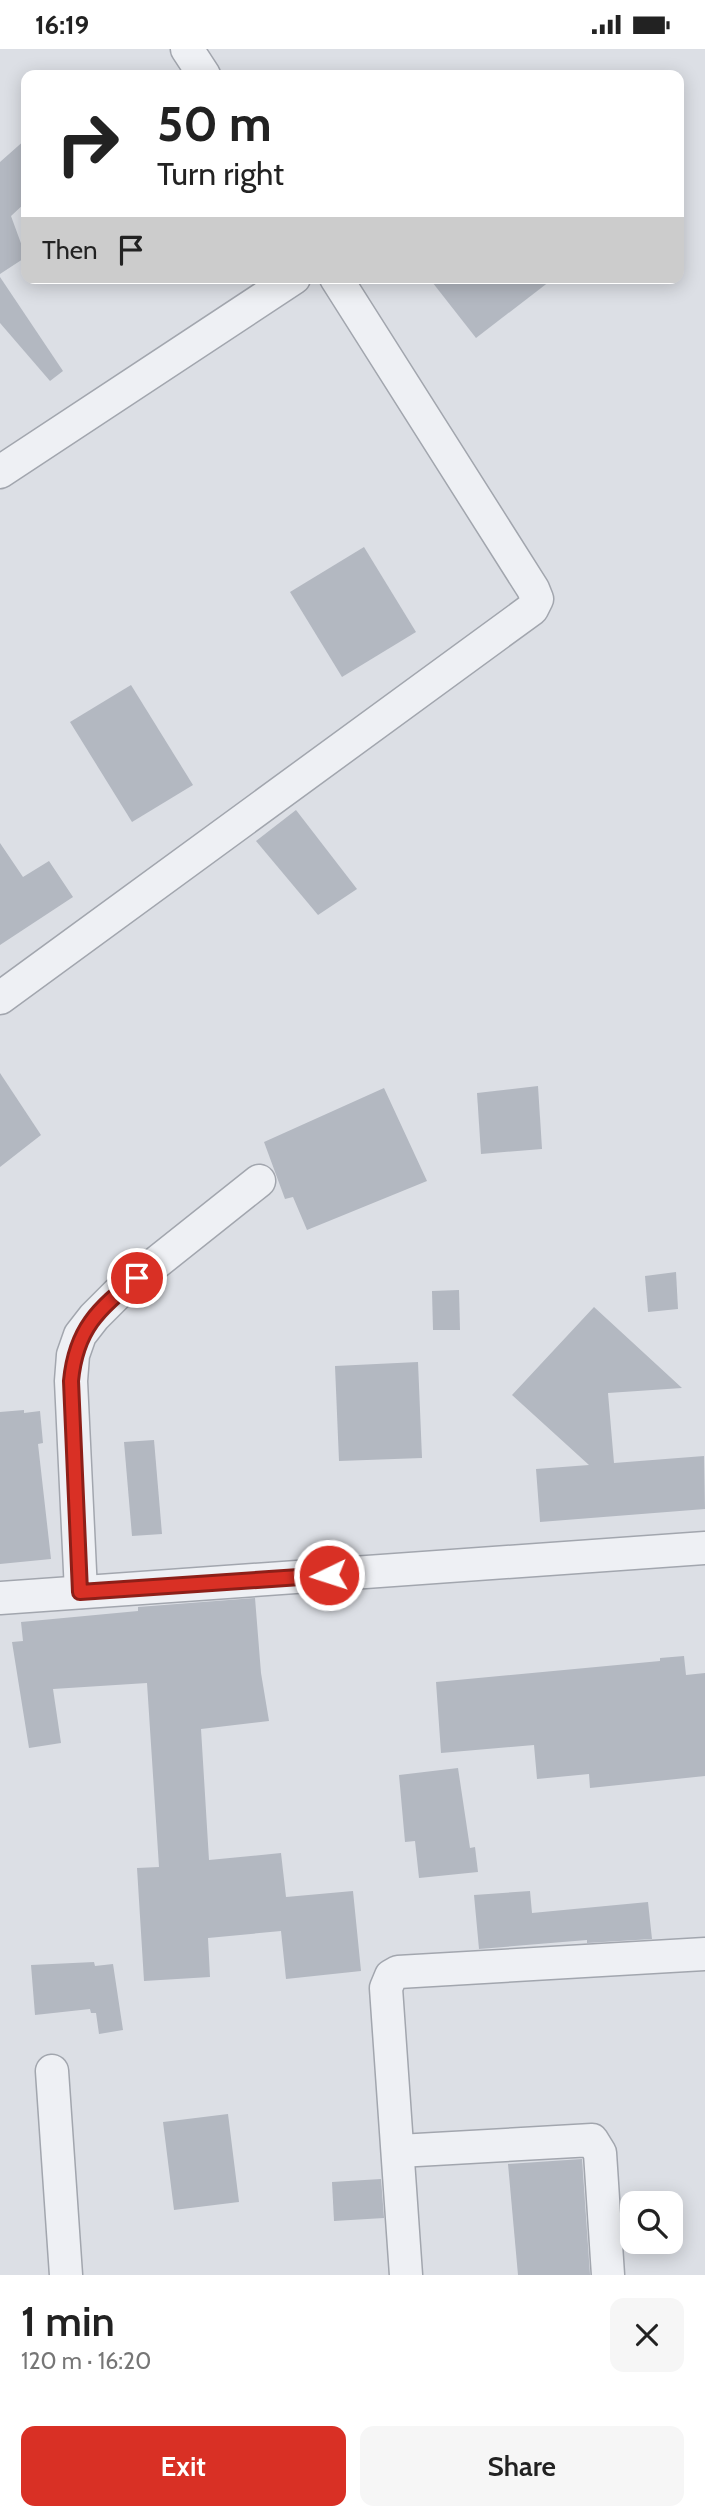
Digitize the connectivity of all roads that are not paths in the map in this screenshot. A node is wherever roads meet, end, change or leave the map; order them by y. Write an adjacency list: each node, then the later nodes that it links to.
1 (187, 49): 2 (street)
2 (201, 70)
3 (285, 284): 5 (street)
4 (340, 284): 6 (street)
5 (0, 472)
6 (0, 998)
7 (259, 1181): 9 (street)
8 (705, 1548): 9 (street)
9 (80, 1592): 10 (street)
10 (0, 1598)
11 (705, 1954): 13 (street)
12 (52, 2071): 14 (street)
13 (399, 2151): 15 (street); 16 (street)
14 (66, 2275)
15 (406, 2275)
16 (608, 2275)

